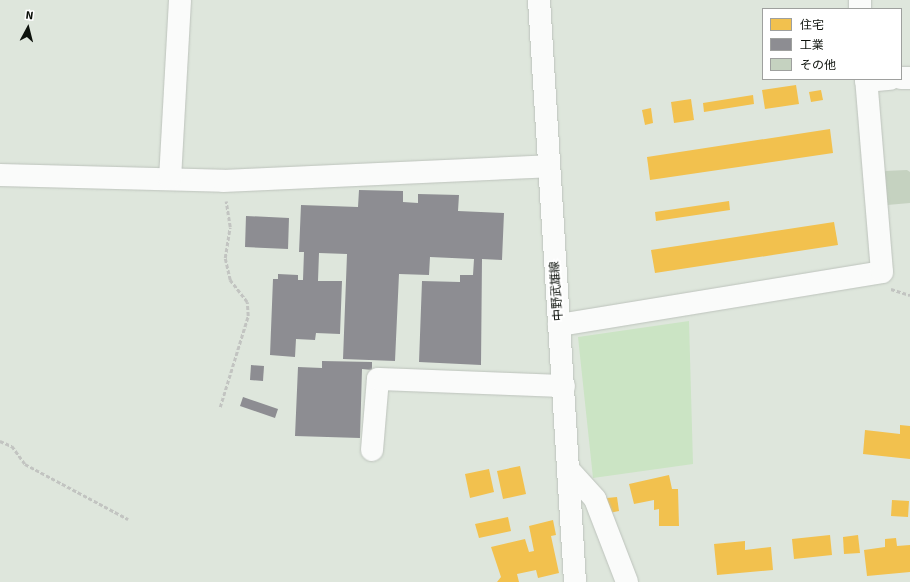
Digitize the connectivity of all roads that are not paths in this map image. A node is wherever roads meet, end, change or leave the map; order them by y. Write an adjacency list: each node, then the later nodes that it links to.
1 (180, 0): 6 (street)
2 (539, 0): 4 (street, 中野武雄線)
3 (866, 80): 7 (street)
4 (549, 166): 6 (street); 7 (street, 中野武雄線)
5 (0, 175): 6 (street)
6 (170, 179)
7 (560, 325): 8 (street, 中野武雄線)
8 (564, 386): 9 (street); 10 (street, 中野武雄線)
9 (372, 450)
10 (569, 470): 11 (street, 中野武雄線); 12 (street)
11 (575, 582)
12 (627, 582)

